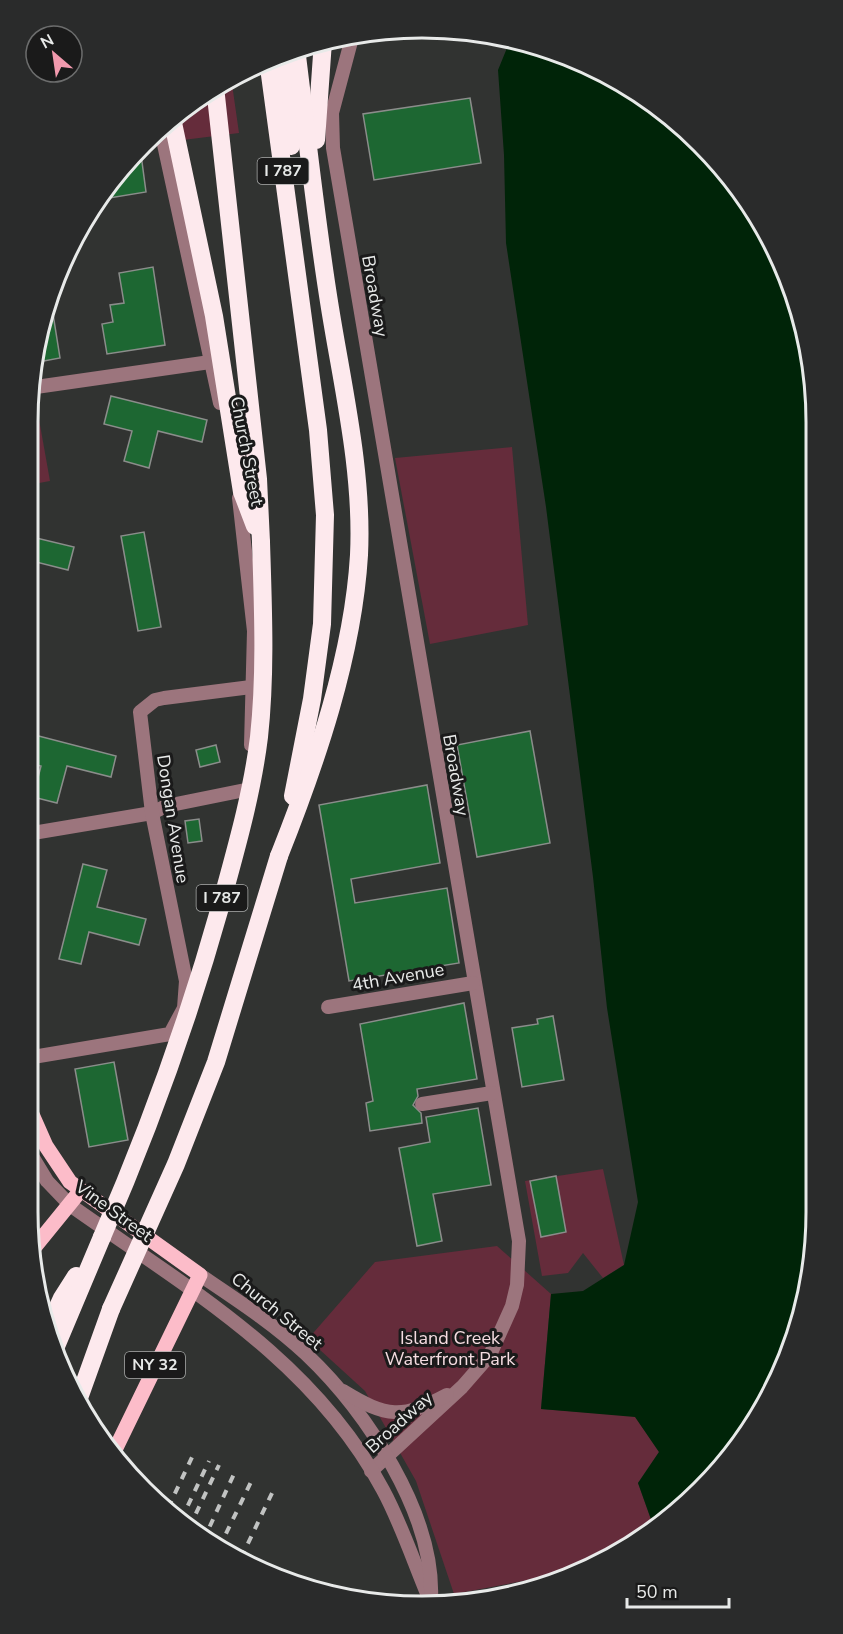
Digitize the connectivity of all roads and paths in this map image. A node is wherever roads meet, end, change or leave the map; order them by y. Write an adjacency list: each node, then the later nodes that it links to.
1 (350, 44): 18 (street, Broadway)
2 (322, 51): 9 (highway)
3 (297, 58): 9 (highway)
4 (286, 63): 10 (highway)
5 (269, 69): 10 (highway, I 787)
6 (216, 97): 13 (highway, I 787)
7 (174, 128): 13 (highway)
8 (163, 138): 11 (street, Church Street)
9 (319, 240): 17 (highway)
10 (299, 282): 17 (highway, I 787)
11 (210, 362): 12 (street); 14 (street, Church Street)
12 (39, 387)
13 (261, 542): 27 (highway, I 787, bridge)
14 (251, 687): 15 (street, Church Street); 15 (street, Dongan Avenue)
15 (152, 813): 16 (street); 20 (street, Dongan Avenue)
16 (38, 832)
17 (279, 856): 31 (highway, I 787, bridge)
18 (473, 983): 19 (street, 4th Avenue); 21 (street, Broadway)
19 (328, 1007)
20 (38, 1057)
21 (492, 1093): 22 (street); 36 (street, Broadway)
22 (422, 1104)
23 (38, 1128): 25 (main road, Vine Street)
24 (38, 1166): 26 (street, Vine Street)
25 (81, 1190): 26 (main road); 29 (main road, Vine Street)
26 (70, 1205): 28 (main road); 30 (street, Vine Street)
27 (102, 1237): 32 (highway); 33 (highway, I 787)
28 (39, 1242)
29 (200, 1275): 30 (main road, NY 32); 35 (street, Church Street)
30 (193, 1291): 38 (main road, NY 32); 40 (street, Church Street)
31 (111, 1309): 34 (highway, I 787); 37 (highway)
32 (53, 1318)
33 (59, 1339)
34 (77, 1382)
35 (335, 1386): 36 (street); 39 (street, Church Street)
36 (462, 1387): 39 (street, Broadway)
37 (82, 1391)
38 (117, 1446)
39 (387, 1457): 40 (street, Broadway); 42 (street, Church Street)
40 (371, 1471): 41 (street, Church Street)
41 (428, 1596)
42 (431, 1596)

